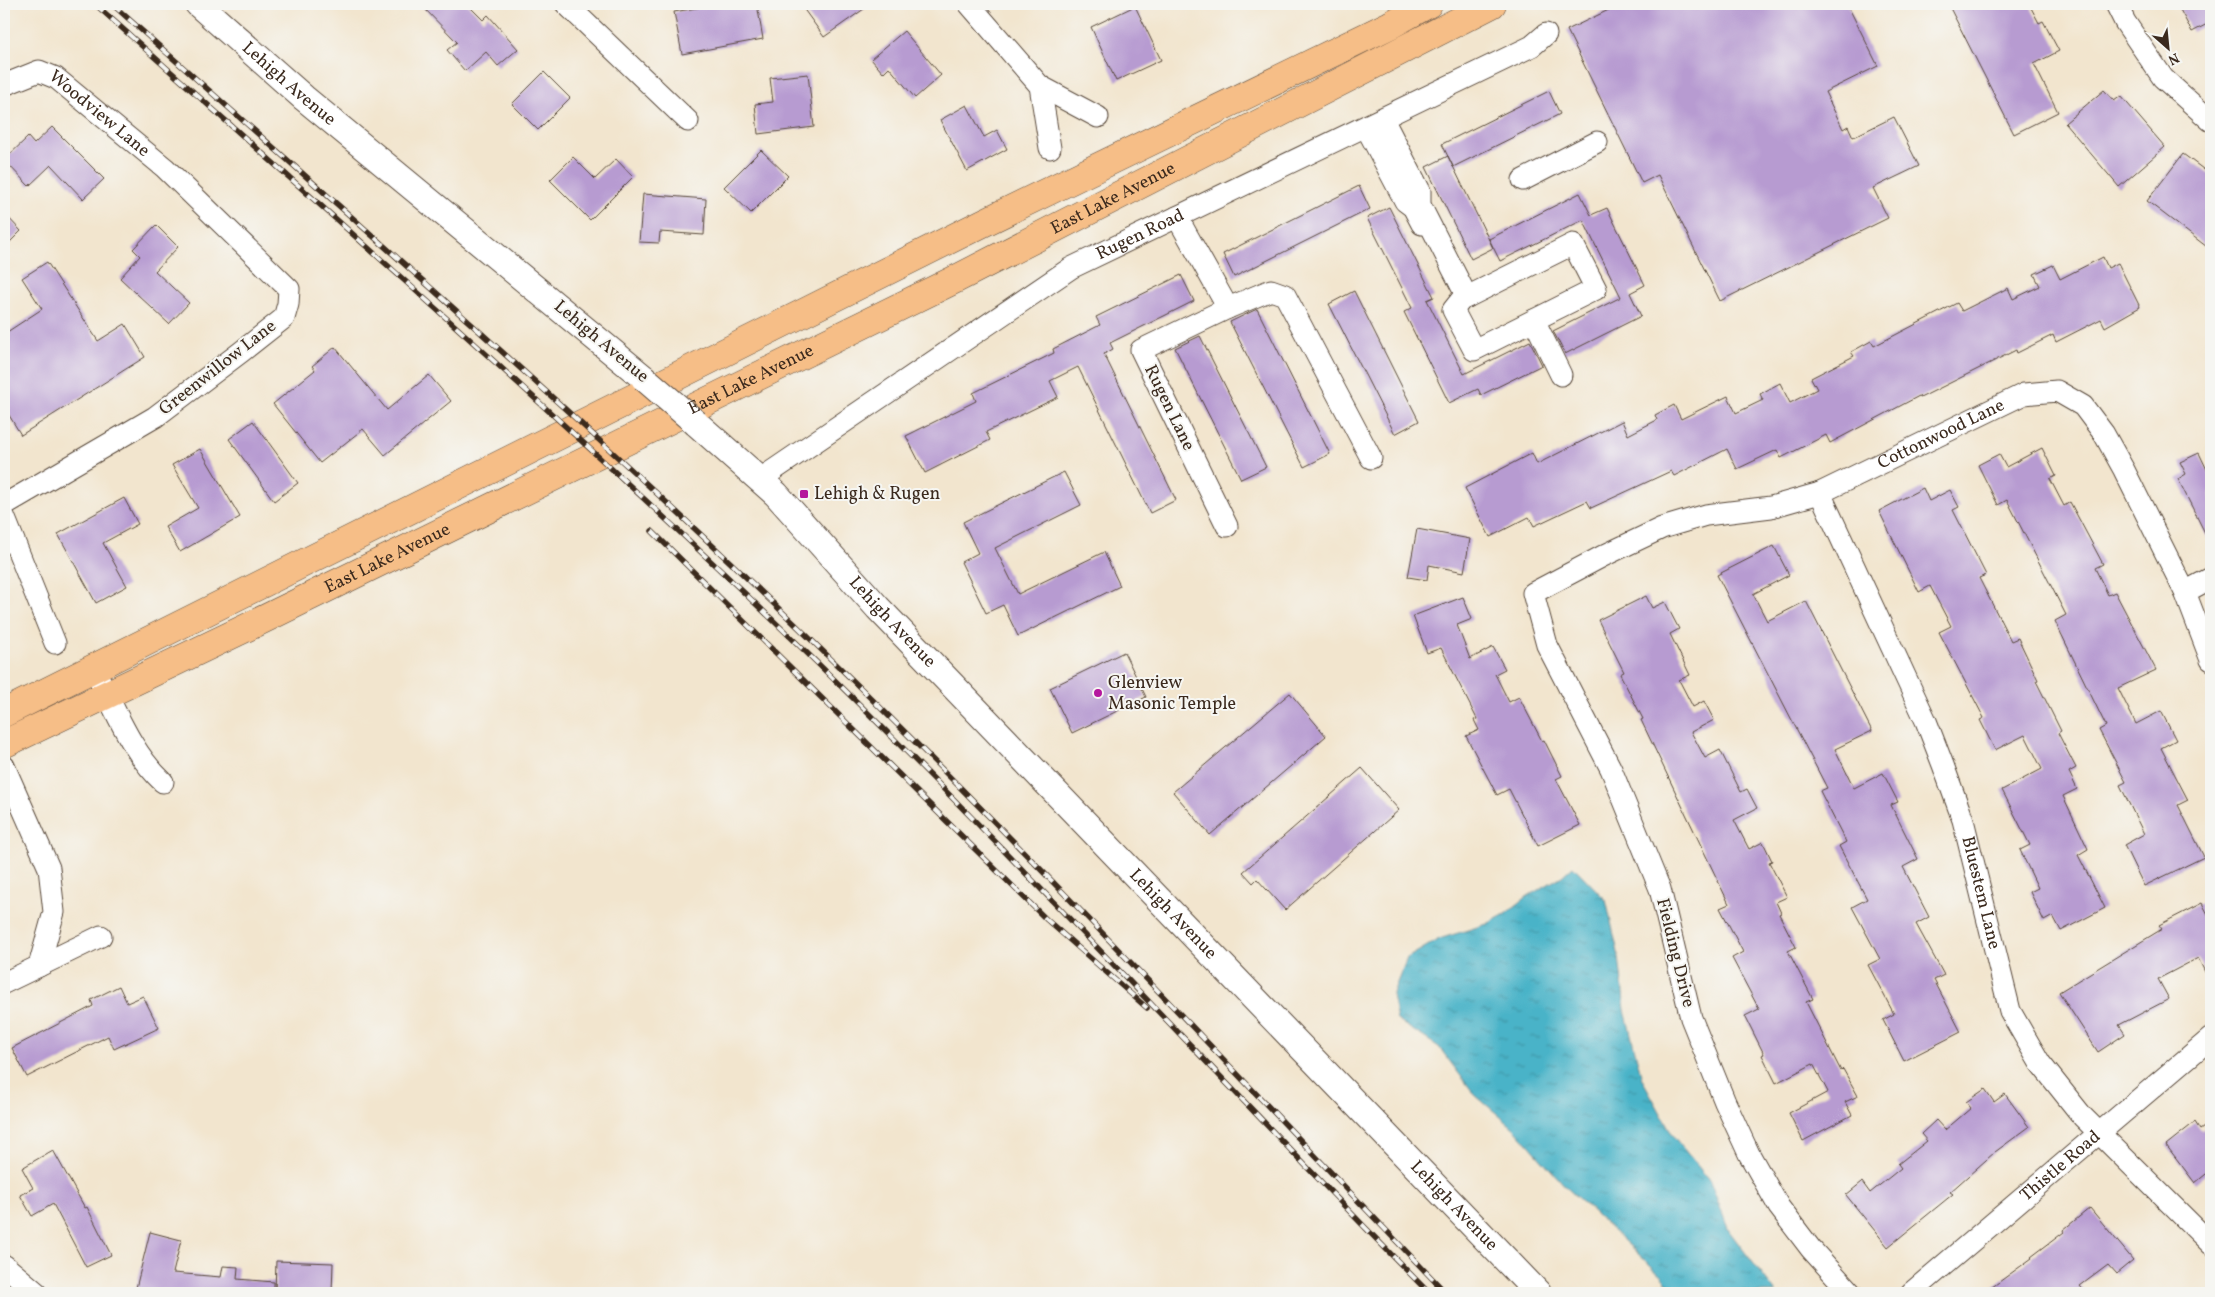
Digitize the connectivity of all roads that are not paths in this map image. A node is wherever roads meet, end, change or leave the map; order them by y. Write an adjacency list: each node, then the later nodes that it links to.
1 (198, 4): 25 (street, Lehigh Avenue, bridge)
2 (566, 4): 7 (street)
3 (969, 4): 10 (street)
4 (1428, 4): 35 (main road, East Lake Avenue)
5 (1492, 4): 36 (main road, East Lake Avenue)
6 (2116, 4): 13 (street)
7 (587, 14): 12 (street)
8 (1546, 34): 14 (street, Rugen Road)
9 (4, 85): 17 (street, Woodview Lane)
10 (1040, 86): 11 (street); 16 (street)
11 (1098, 117)
12 (688, 121)
13 (2211, 121)
14 (1374, 123): 19 (street, Rugen Road); 20 (street)
15 (1597, 142): 18 (street)
16 (1050, 148)
17 (165, 168): 27 (street, Greenwillow Lane)
18 (1523, 180)
19 (1177, 217): 21 (street); 25 (street, Rugen Road)
20 (1464, 298): 22 (street); 22 (street)
21 (1228, 308): 24 (street, Rugen Lane); 29 (street, Rugen Lane)
22 (1534, 320): 23 (street)
23 (1561, 375)
24 (1371, 458)
25 (759, 480): 49 (street, Lehigh Avenue)
26 (1820, 494): 31 (street, Cottonwood Lane); 32 (street, Cottonwood Lane); 45 (street, Bluestem Lane)
27 (4, 506)
28 (4, 516): 33 (street)
29 (1227, 526)
30 (2211, 578): 31 (street)
31 (2185, 592): 34 (street, Cottonwood Lane)
32 (1533, 593): 50 (street, Fielding Drive)
33 (55, 644)
34 (2211, 660)
35 (94, 669): 36 (street); 37 (main road, East Lake Avenue)
36 (108, 694): 38 (main road, East Lake Avenue); 40 (street)
37 (4, 713)
38 (4, 744)
39 (4, 766): 42 (street)
40 (163, 782)
41 (101, 936): 42 (street)
42 (39, 966): 43 (street)
43 (4, 983)
44 (2211, 1038): 45 (street, Thistle Road)
45 (2098, 1133): 46 (street, Bluestem Lane); 51 (street, Thistle Road)
46 (2211, 1244)
47 (4, 1264): 48 (street)
48 (37, 1293)
49 (1538, 1293)
50 (1851, 1293)
51 (1911, 1293)

